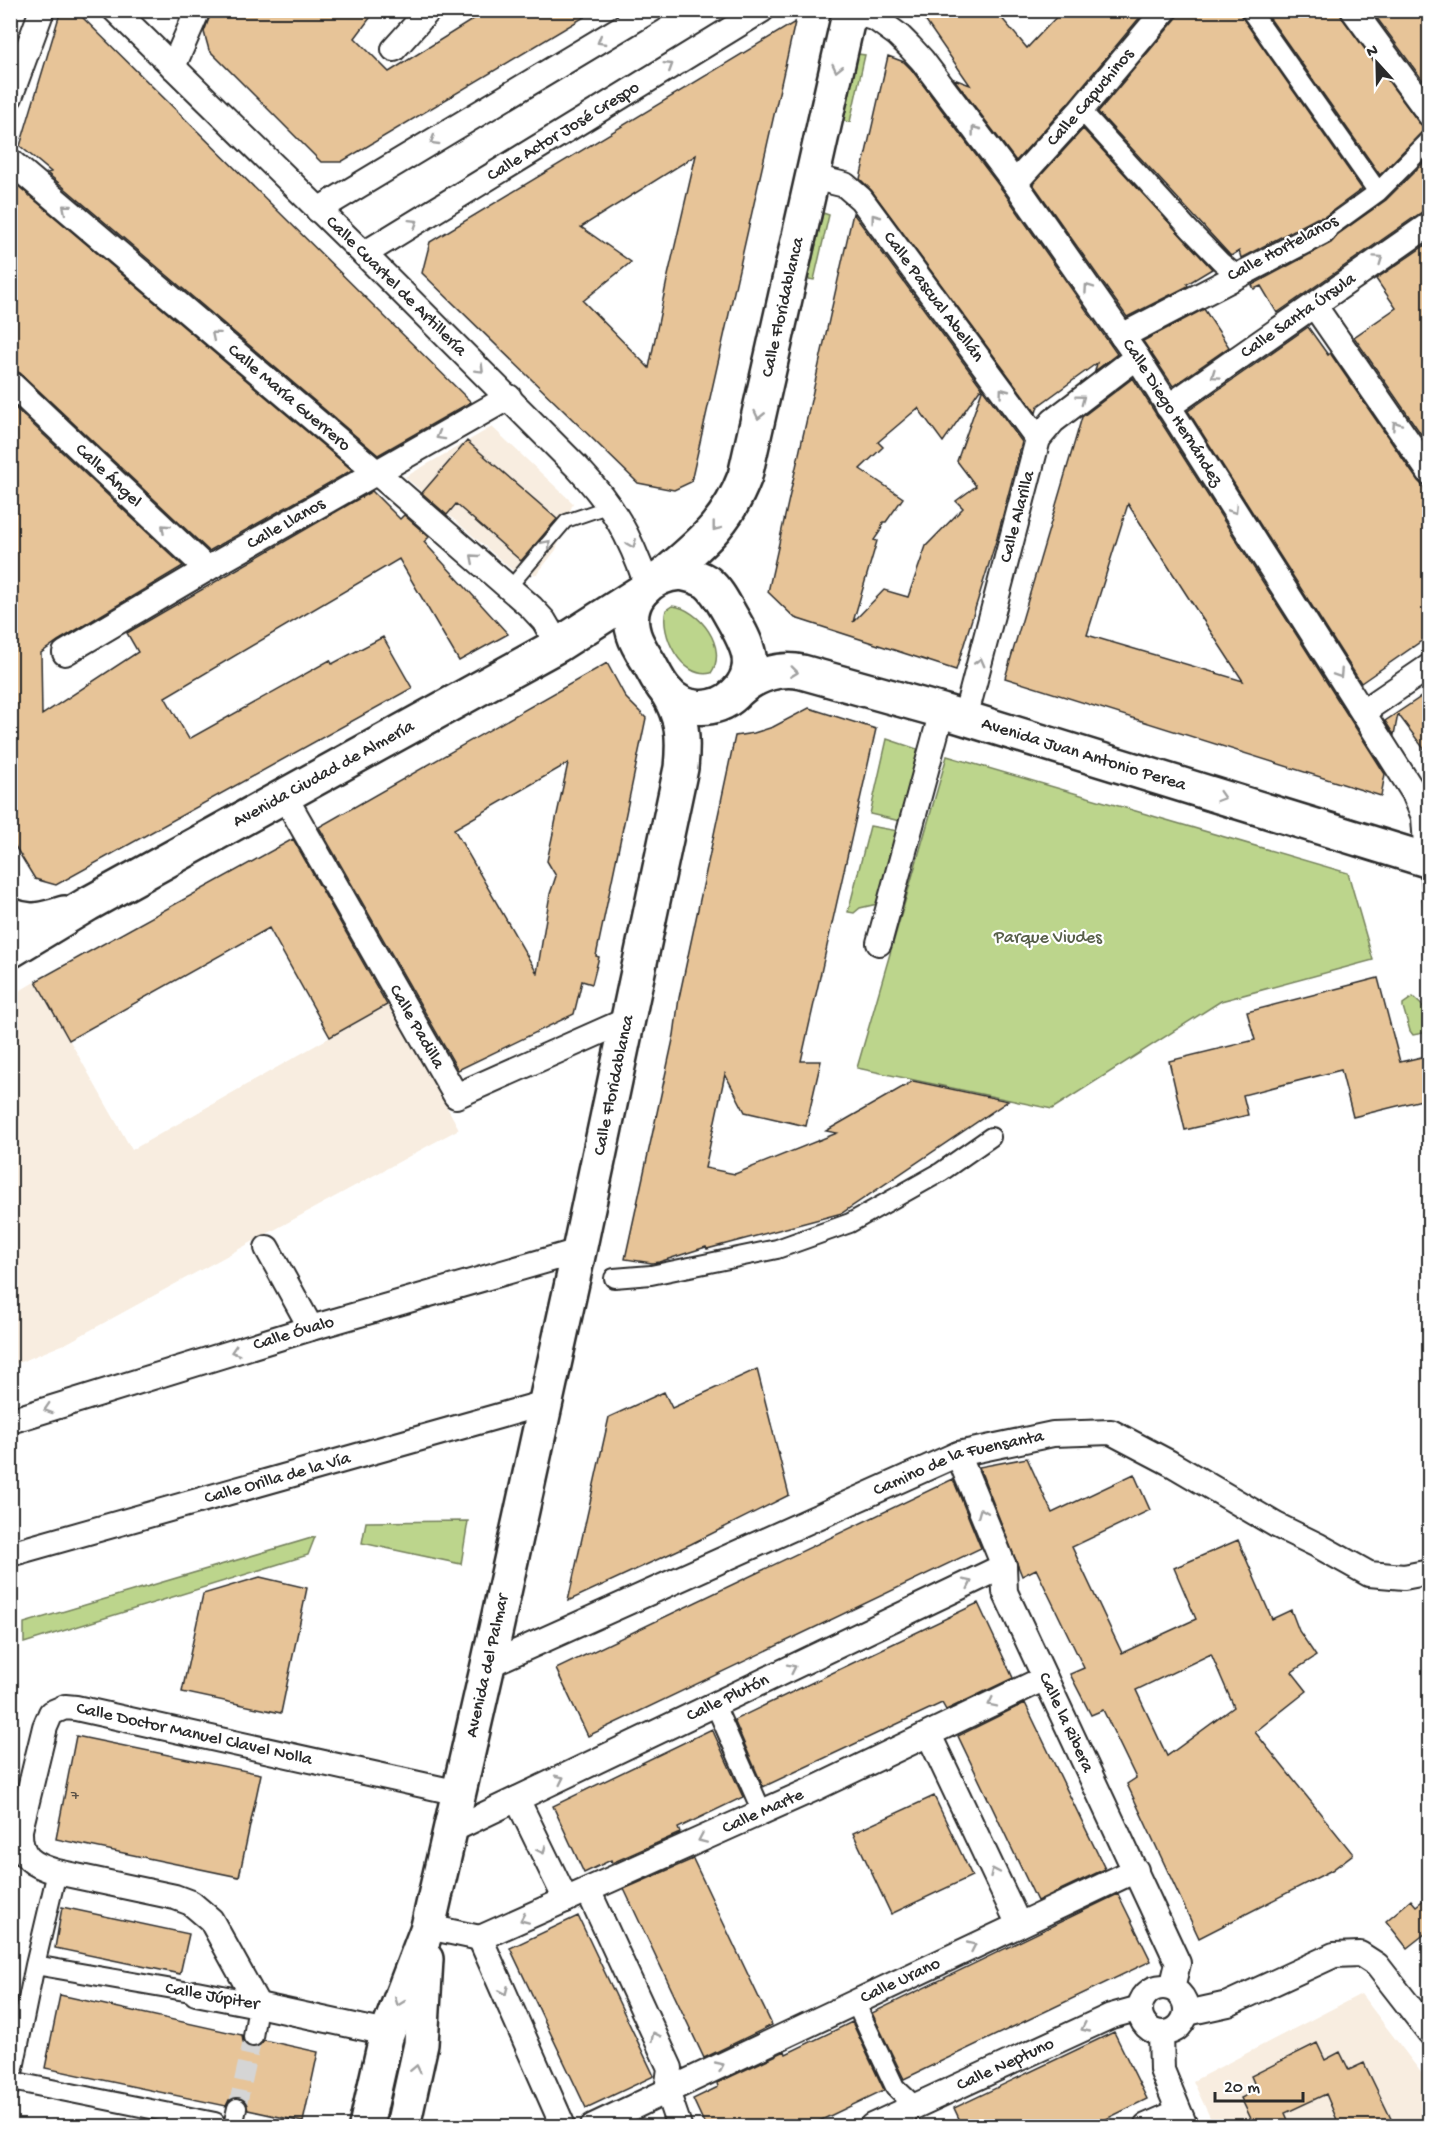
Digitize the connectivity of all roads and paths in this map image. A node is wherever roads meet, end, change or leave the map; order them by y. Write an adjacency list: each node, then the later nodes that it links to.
1 (42, 10): 14 (street)
2 (115, 10): 13 (street, Calle Cuartel de Artillería)
3 (198, 10): 13 (street)
4 (429, 10): 12 (street)
5 (651, 10): 22 (street, one-way to 22)
6 (762, 10): 11 (street, Calle Actor José Crespo)
7 (1165, 10): 15 (street, Calle Capuchinos)
8 (1250, 10): 21 (street)
9 (1353, 10): 16 (street)
10 (849, 11): 19 (main road, Calle Floridablanca, one-way to 19); 20 (street, Calle Diego Hernández, one-way to 10)
11 (733, 18): 25 (street, Calle Actor José Crespo, one-way to 11)
12 (394, 49)
13 (173, 67): 22 (street, Calle Cuartel de Artillería)
14 (10, 97)
15 (1081, 110): 20 (street, Calle Capuchinos); 26 (street)
16 (1430, 115)
17 (1430, 140): 21 (street, Calle Hortelanos)
18 (10, 161): 34 (street, Calle María Guerrero, one-way to 18)
19 (813, 177): 33 (street, Calle Pascual Abellán, one-way to 19); 38 (main road, Calle Floridablanca, one-way to 38)
20 (1015, 183): 28 (street, Calle Diego Hernández, one-way to 20)
21 (1378, 192): 24 (street, Calle Hortelanos)
22 (318, 210): 25 (street, Calle Cuartel de Artillería)
23 (1430, 224): 27 (street, Calle Santa Úrsula, one-way to 23)
24 (1324, 231): 26 (street, Calle Hortelanos)
25 (364, 254): 31 (street, Calle Cuartel de Artillería, one-way to 31)
26 (1237, 275): 28 (street, Calle Hortelanos)
27 (1314, 305): 32 (street, Calle Santa Úrsula, one-way to 32); 35 (street, one-way to 27)
28 (1122, 336): 29 (street, Calle Diego Hernández)
29 (1137, 357): 32 (street, Calle Diego Hernández); 33 (street, Calle Alarilla, one-way to 29)
30 (10, 383): 37 (street, Calle Ángel, one-way to 30)
31 (509, 398): 34 (street, Calle Llanos, one-way to 34); 36 (street, Calle Cuartel de Artillería)
32 (1168, 407): 46 (street, Calle Diego Hernández, one-way to 46)
33 (1038, 439): 47 (street, Calle Alarilla, one-way to 33)
34 (376, 472): 37 (street, Calle Llanos); 39 (street, Calle María Guerrero, one-way to 34)
35 (1430, 473)
36 (610, 506): 38 (street, Calle Cuartel de Artillería, one-way to 38); 39 (lane, one-way to 36)
37 (207, 568): 42 (street, Calle Llanos)
38 (650, 585): 40 (main road); 41 (main road, Avenida Ciudad de Almería); 45 (main road)
39 (509, 588): 41 (street, Calle María Guerrero)
40 (634, 636): 41 (main road, Avenida Ciudad de Almería); 44 (main road)
41 (558, 645): 49 (main road, Avenida Ciudad de Almería)
42 (64, 653)
43 (1430, 666): 46 (street)
44 (667, 692): 45 (main road); 48 (main road, Calle Floridablanca)
45 (731, 696): 47 (main road, Avenida Juan Antonio Perea, one-way to 47); 48 (main road, Calle Floridablanca)
46 (1364, 711): 50 (street, Calle Diego Hernández)
47 (954, 715): 50 (main road, Avenida Juan Antonio Perea, one-way to 50); 54 (street, Calle Alarilla)
48 (681, 768): 56 (main road, Calle Floridablanca)
49 (284, 795): 51 (main road, Avenida Ciudad de Almería); 56 (street, Calle Padilla)
50 (1428, 861): 52 (lane)
51 (88, 904): 53 (main road, Avenida Ciudad de Almería); 55 (main road, Avenida Ciudad de Almería)
52 (1430, 904)
53 (10, 915)
54 (879, 943)
55 (10, 951)
56 (627, 1020): 59 (main road, Calle Floridablanca)
57 (992, 1137): 60 (street)
58 (267, 1248): 61 (street)
59 (579, 1251): 61 (street, Calle Óvalo); 62 (main road, Calle Floridablanca)
60 (614, 1278)
61 (310, 1328): 63 (street, Calle Óvalo, one-way to 63)
62 (545, 1404): 65 (street, Calle Orilla de la Vía); 68 (main road, Avenida del Palmar)
63 (10, 1421)
64 (958, 1454): 66 (street, Calle la Ribera, one-way to 64); 67 (street, Camino de la Fuensanta); 68 (street, Camino de la Fuensanta)
65 (10, 1554)
66 (1004, 1566): 69 (street, Calle la Ribera); 70 (street, Calle Plutón, one-way to 66)
67 (1430, 1572)
68 (488, 1665): 72 (main road, Avenida del Palmar)
69 (1045, 1678): 71 (street, Calle Marte, one-way to 71); 76 (street, Calle la Ribera)
70 (715, 1705): 73 (street, Calle Plutón, one-way to 70); 74 (street)
71 (929, 1735): 74 (street, Calle Marte); 80 (street, one-way to 71)
72 (459, 1793): 75 (main road, Avenida del Palmar); 77 (street, Calle Doctor Manuel Clavel Nolla)
73 (517, 1799): 75 (street, Calle Plutón); 79 (street, one-way to 79)
74 (762, 1812): 78 (street, Calle Marte, one-way to 78)
75 (450, 1831): 81 (main road, Avenida del Palmar)
76 (1136, 1870): 80 (street, Calle Urano); 84 (street, Calle la Ribera)
77 (57, 1872): 83 (street); 87 (street, Calle Doctor Manuel Clavel Nolla)
78 (588, 1890): 79 (street, Calle Marte); 95 (street, one-way to 78)
79 (566, 1900): 82 (street, Calle Marte, one-way to 82)
80 (1019, 1925): 86 (street, Calle Urano, one-way to 80)
81 (428, 1928): 82 (street); 91 (main road, Avenida del Palmar, one-way to 91); 100 (main road, Avenida del Palmar, one-way to 81)
82 (480, 1938): 101 (street, one-way to 101)
83 (35, 1965): 85 (street, Calle Júpiter); 94 (street)
84 (1172, 1988): 88 (street); 89 (street)
85 (196, 1994): 87 (street, Calle Júpiter)
86 (855, 2002): 95 (street, Calle Urano, one-way to 86); 96 (street)
87 (258, 2005): 91 (street, Calle Júpiter); 93 (street)
88 (1140, 2008): 92 (street); 96 (street, Calle Neptuno, one-way to 96)
89 (1186, 2013): 90 (street); 92 (street)
90 (1430, 2032)
91 (387, 2033): 99 (main road, Avenida del Palmar)
92 (1161, 2033): 98 (street)
93 (253, 2037)
94 (11, 2084): 97 (street)
95 (667, 2091): 102 (street, Calle Urano); 103 (street)
96 (920, 2117): 104 (street, Calle Neptuno)
97 (228, 2119)
98 (1181, 2119): 105 (street)
99 (366, 2127)
100 (403, 2127)
101 (563, 2127)
102 (593, 2127)
103 (679, 2127)
104 (872, 2127)
105 (1146, 2127)

